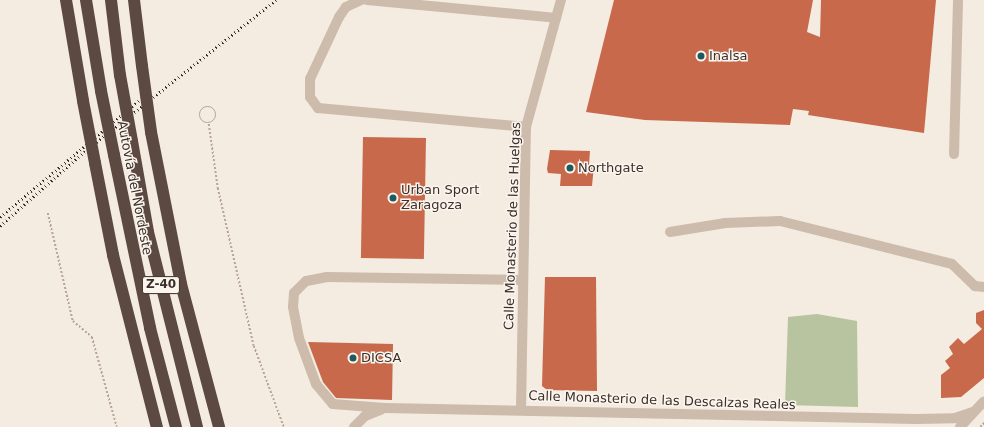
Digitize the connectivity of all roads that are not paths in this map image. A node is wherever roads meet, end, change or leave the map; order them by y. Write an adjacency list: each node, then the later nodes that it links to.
1 (66, 0): 22 (highway, bridge)
2 (86, 0): 23 (highway, Autovía del Nordeste / Z-40, bridge)
3 (111, 0): 24 (highway, Autovía del Nordeste / Z-40, bridge)
4 (134, 0): 25 (highway, bridge)
5 (361, 0): 10 (street)
6 (367, 0): 9 (street)
7 (561, 0): 9 (street, Calle Monasterio de las Huelgas)
8 (958, 0): 11 (street)
9 (556, 18): 10 (street, Calle Monasterio de las Huelgas)
10 (526, 127): 13 (street, Calle Monasterio de las Huelgas)
11 (954, 154)
12 (670, 232): 14 (street)
13 (522, 280): 16 (street, Calle Monasterio de las Descalzas Reales); 17 (street, Calle Monasterio de las Huelgas)
14 (984, 287)
15 (984, 402): 18 (street)
16 (385, 408): 17 (street, Calle Monasterio de las Descalzas Reales); 26 (street)
17 (521, 410): 20 (street, Calle Monasterio de las Descalzas Reales)
18 (972, 412): 19 (street, Calle Monasterio de las Descalzas Reales); 28 (street)
19 (938, 419): 21 (street, Calle Monasterio de las Descalzas Reales); 27 (street)
20 (788, 422): 21 (street, Calle Monasterio de las Descalzas Reales)
21 (916, 423)
22 (157, 427)
23 (176, 427)
24 (197, 427)
25 (219, 427)
26 (354, 427)
27 (950, 427)
28 (960, 427)

